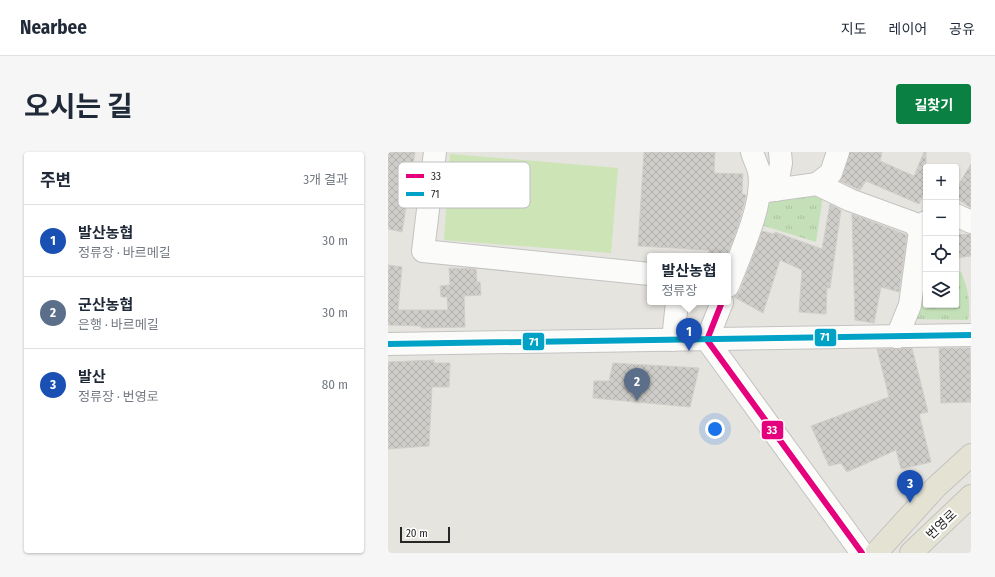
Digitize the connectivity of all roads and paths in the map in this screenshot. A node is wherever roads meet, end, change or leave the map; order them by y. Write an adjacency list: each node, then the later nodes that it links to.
1 (435, 152): 5 (street)
2 (752, 152): 7 (street)
3 (780, 152): 7 (street)
4 (838, 152): 6 (street)
5 (434, 162)
6 (817, 184): 7 (street); 11 (street)
7 (767, 191): 13 (street)
8 (428, 208): 12 (street)
9 (959, 216): 10 (street)
10 (971, 222)
11 (923, 226): 17 (street)
12 (647, 274)
13 (731, 278)
14 (677, 305): 18 (street)
15 (721, 305): 19 (street)
16 (971, 335): 17 (street)
17 (897, 336): 19 (street)
18 (673, 340): 19 (street); 20 (street)
19 (707, 340): 23 (street)
20 (388, 344)
21 (971, 455): 24 (main road)
22 (970, 498): 25 (main road, 번영로)
23 (862, 553)
24 (876, 553)
25 (911, 553)

